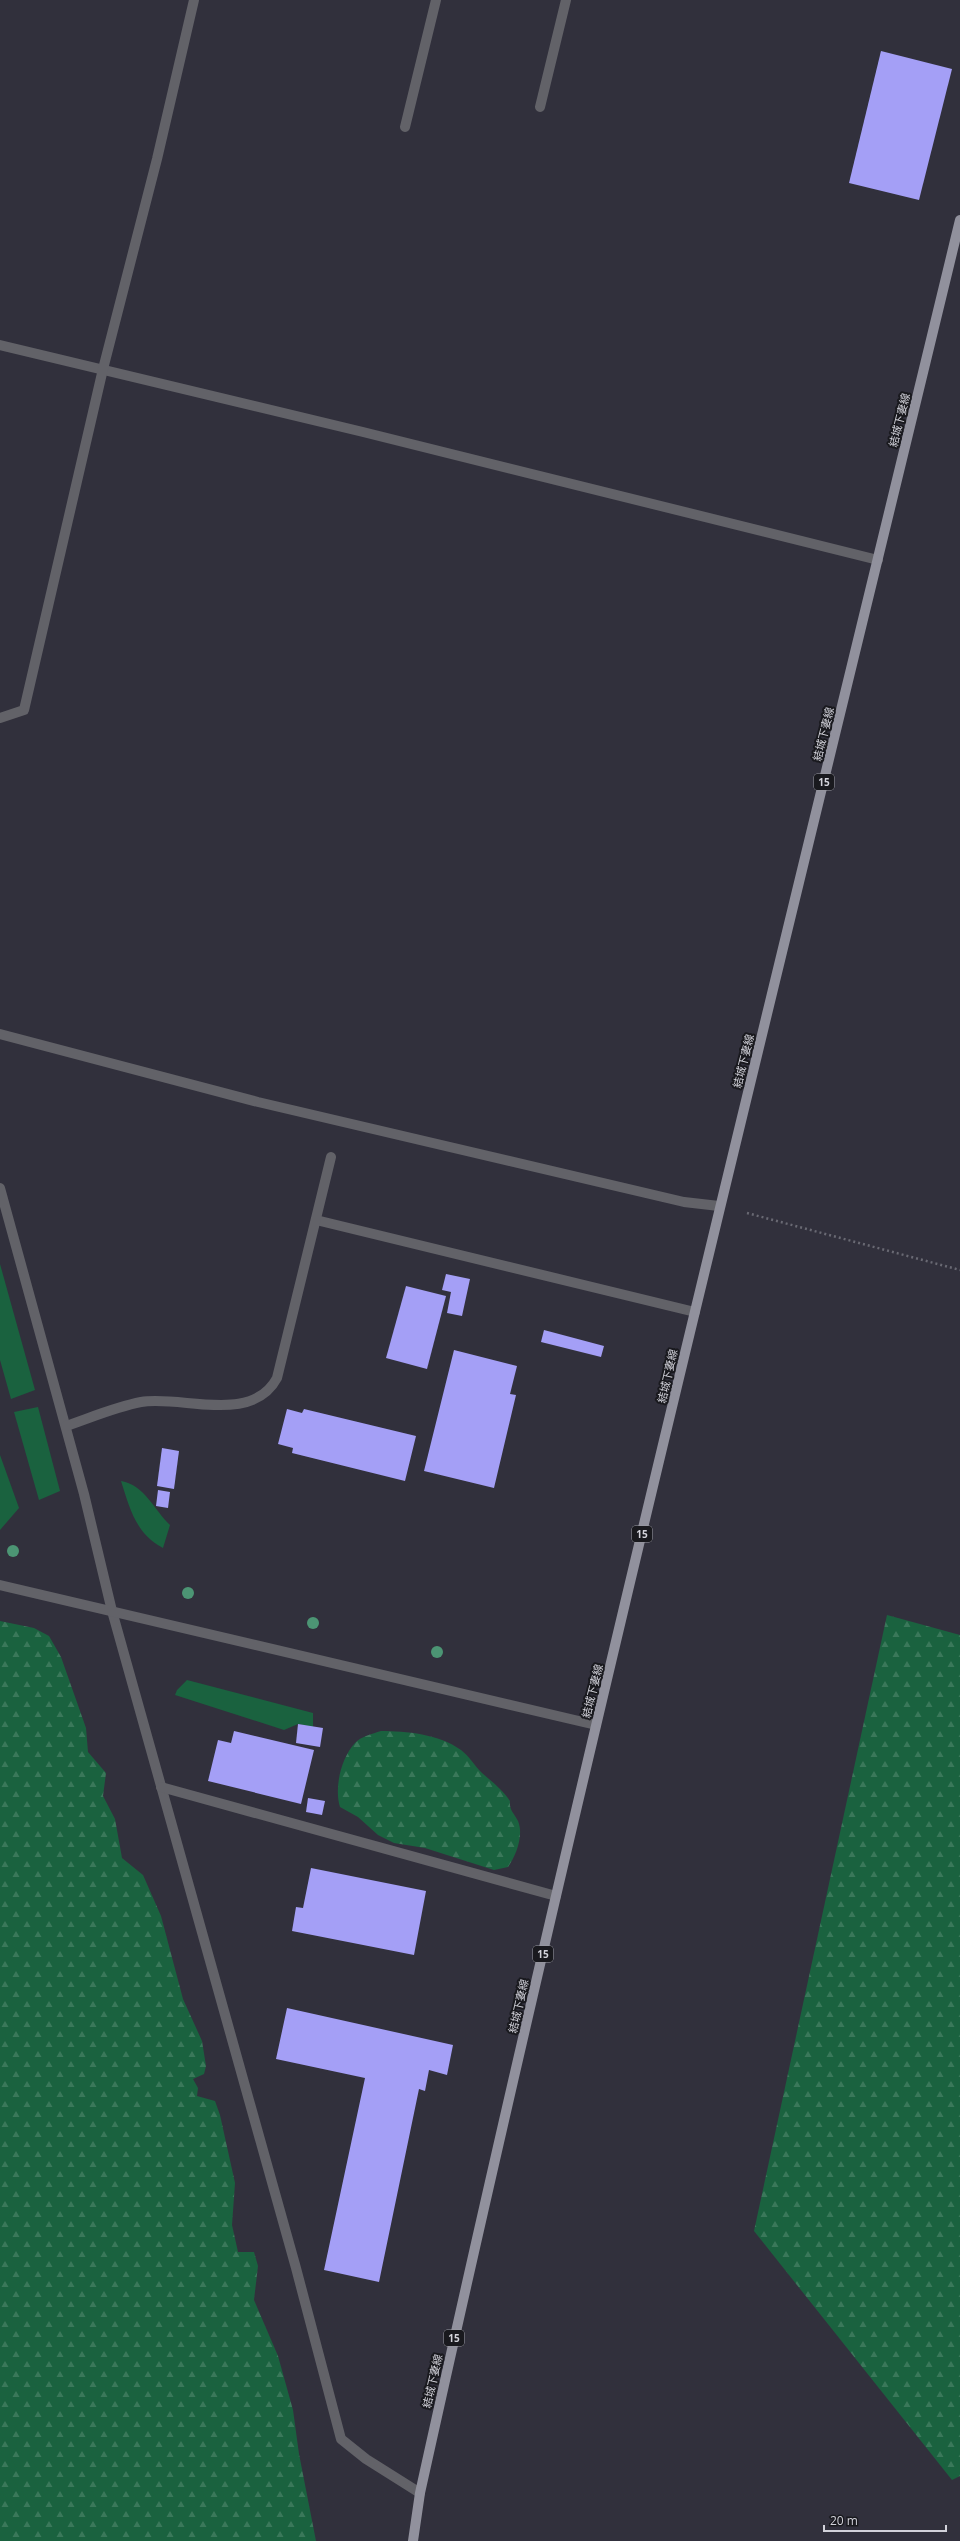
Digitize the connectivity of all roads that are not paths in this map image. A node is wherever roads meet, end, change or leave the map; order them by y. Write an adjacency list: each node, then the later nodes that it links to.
1 (194, 0): 8 (street)
2 (436, 0): 5 (street)
3 (566, 0): 4 (street)
4 (540, 108)
5 (405, 127)
6 (960, 220): 9 (main road, 結城下妻線 / 15)
7 (0, 345): 8 (street)
8 (103, 369): 9 (street); 10 (street)
9 (878, 560): 14 (main road, 結城下妻線 / 15)
10 (0, 718)
11 (0, 1034): 14 (street)
12 (331, 1157): 15 (street)
13 (0, 1188): 17 (street)
14 (719, 1206): 16 (main road, 結城下妻線 / 15)
15 (316, 1220): 16 (street); 17 (street)
16 (694, 1312): 20 (main road, 結城下妻線 / 15)
17 (66, 1426): 19 (street)
18 (0, 1585): 19 (street)
19 (112, 1611): 20 (street); 21 (street)
20 (596, 1725): 22 (main road, 結城下妻線 / 15)
21 (161, 1787): 22 (street); 23 (street)
22 (556, 1896): 23 (main road, 結城下妻線 / 15)
23 (420, 2493): 24 (main road, 結城下妻線 / 15)
24 (413, 2541)

